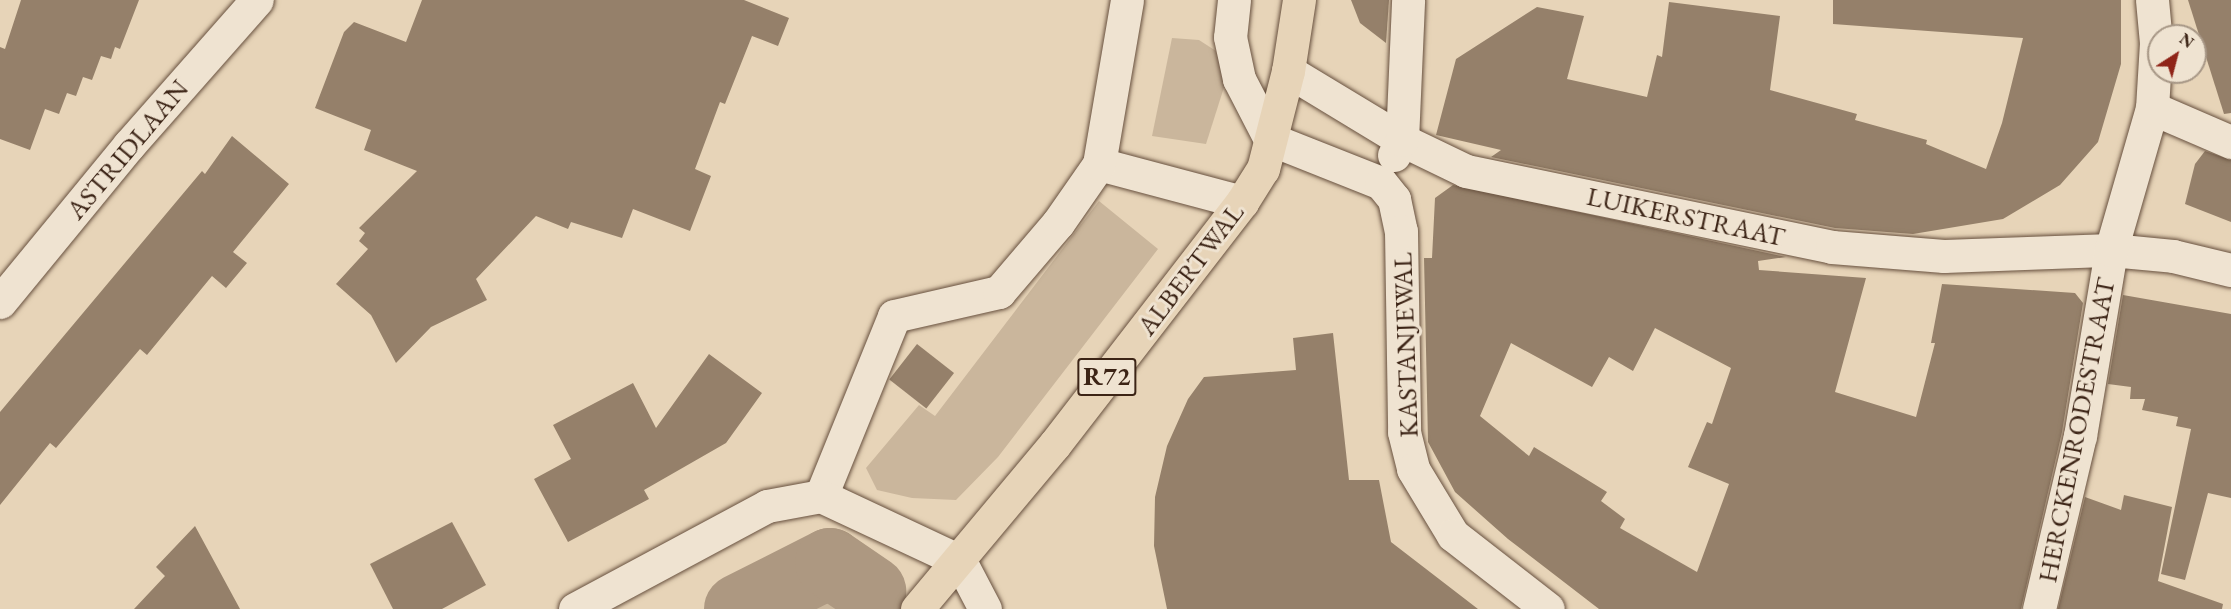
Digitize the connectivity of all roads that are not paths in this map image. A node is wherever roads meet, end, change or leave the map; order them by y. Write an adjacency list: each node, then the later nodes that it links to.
1 (257, 0): 17 (street, ASTRIDLAAN)
2 (1127, 0): 12 (street)
3 (1234, 0): 9 (street)
4 (1299, 0): 7 (main road, ALBERTWAL / R72)
5 (1408, 0): 10 (street)
6 (2152, 0): 8 (street, HERCKENRODESTRAAT)
7 (1288, 71): 9 (main road, ALBERTWAL / R72); 10 (street, LUIKERSTRAAT)
8 (2152, 108): 11 (street); 15 (street, HERCKENRODESTRAAT)
9 (1270, 139): 13 (street); 14 (main road, ALBERTWAL / R72)
10 (1402, 140): 13 (street); 15 (street, LUIKERSTRAAT)
11 (2231, 142)
12 (1099, 164): 14 (street); 18 (street)
13 (1381, 183): 23 (street, KASTANJEWAL)
14 (1242, 202): 19 (main road, ALBERTWAL / R72)
15 (2111, 250): 16 (street, LUIKERSTRAAT); 24 (street, HERCKENRODESTRAAT)
16 (2231, 270)
17 (0, 302)
18 (821, 496): 19 (street); 21 (street)
19 (960, 561): 20 (main road, R72); 22 (street)
20 (921, 608)
21 (575, 609)
22 (985, 609)
23 (1548, 609)
24 (2040, 609)

